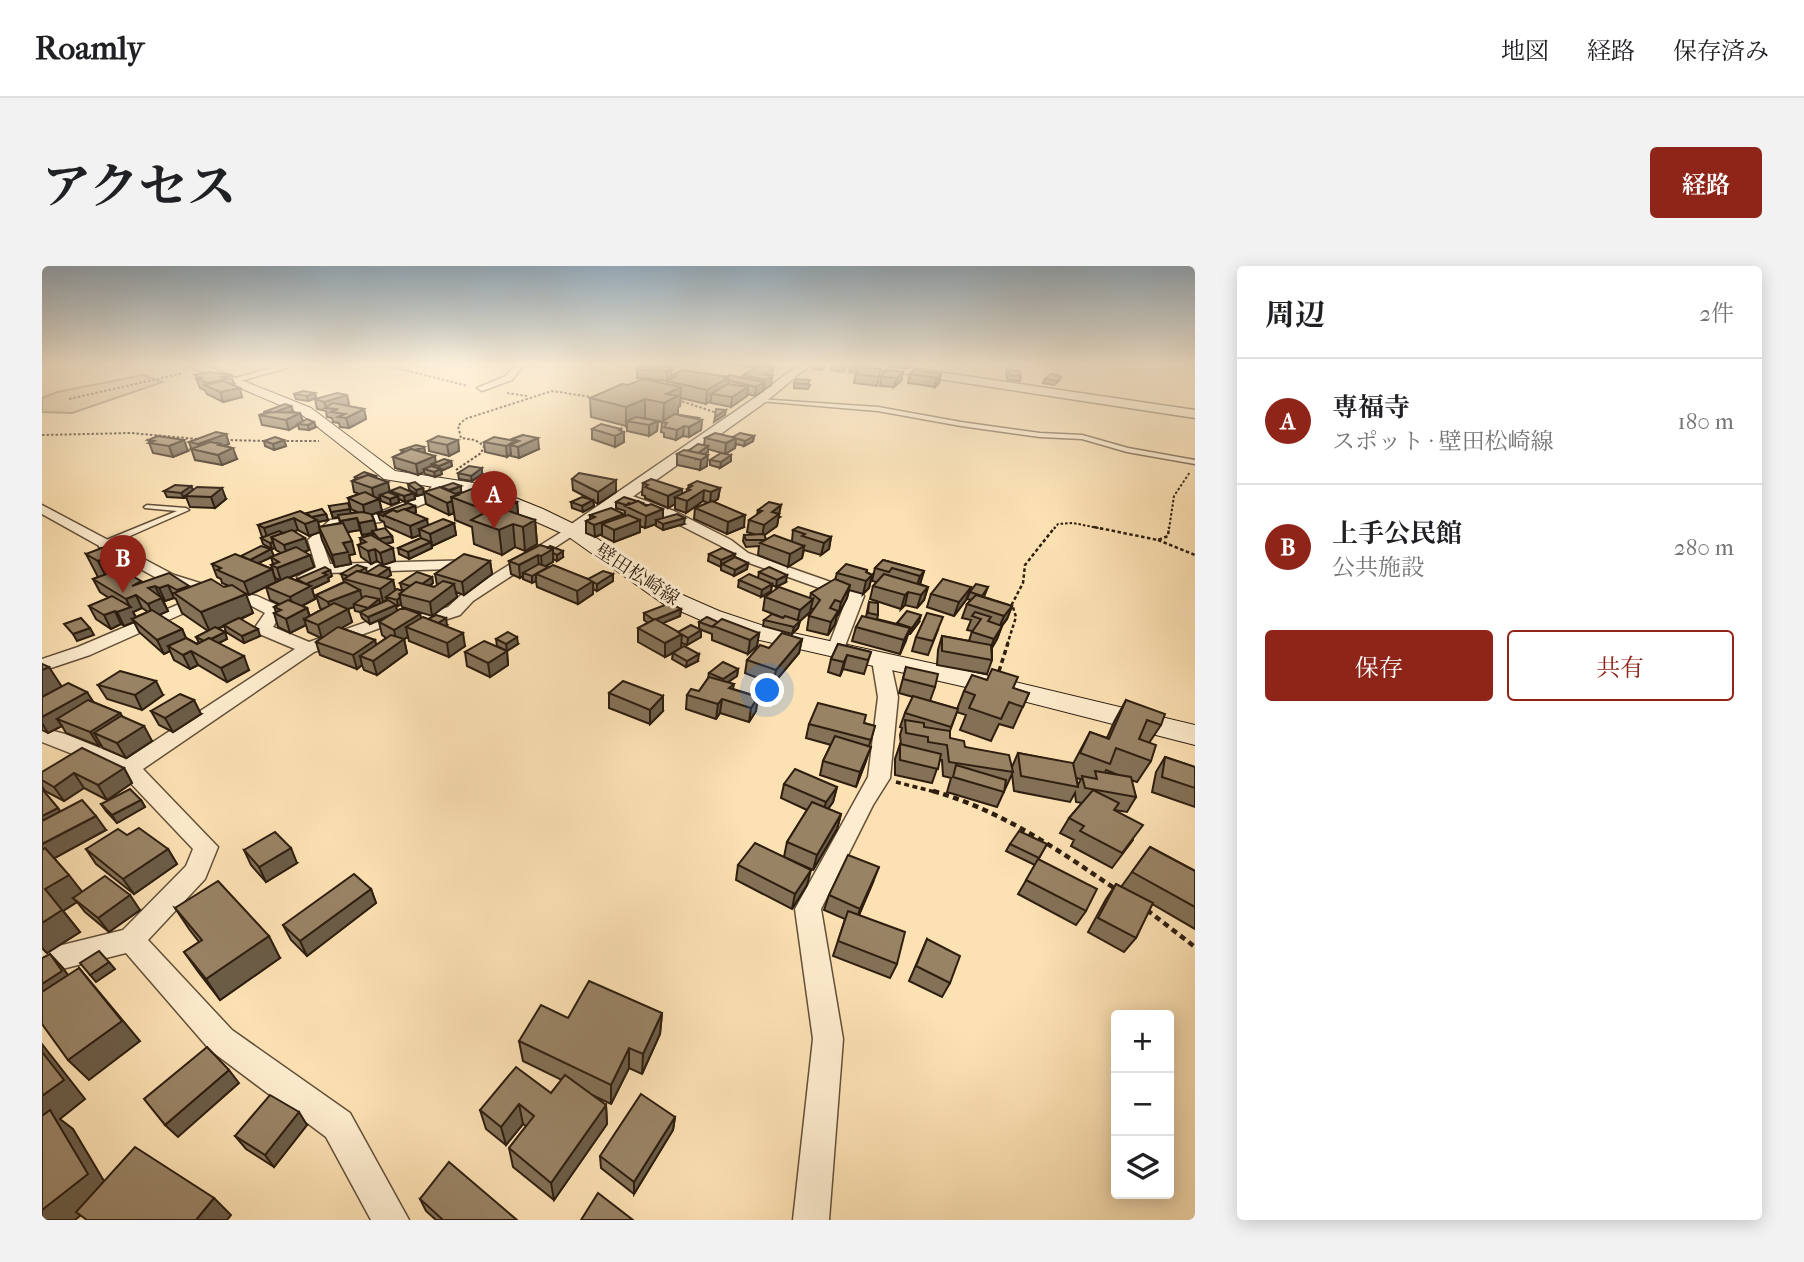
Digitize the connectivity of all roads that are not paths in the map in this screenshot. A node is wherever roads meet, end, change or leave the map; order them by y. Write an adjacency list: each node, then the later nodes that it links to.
1 (303, 410): 7 (main road, 壁田松崎線)
2 (746, 410): 8 (street)
3 (881, 410): 6 (lane)
4 (1165, 410): 5 (street)
5 (1195, 414)
6 (1195, 464)
7 (441, 482): 11 (main road, 壁田松崎線); 13 (street)
8 (621, 496): 11 (street); 18 (street)
9 (147, 506): 12 (lane)
10 (42, 509): 12 (street)
11 (573, 531): 14 (street); 18 (main road, 壁田松崎線)
12 (102, 545): 15 (street)
13 (324, 569): 14 (street); 16 (street)
14 (507, 571): 17 (street)
15 (217, 593): 16 (street); 20 (street)
16 (251, 599): 17 (street)
17 (308, 648): 23 (street)
18 (836, 650): 19 (main road, 壁田松崎線)
19 (881, 660): 22 (main road, 壁田松崎線); 27 (street)
20 (42, 665)
21 (42, 735): 23 (street)
22 (1195, 735)
23 (129, 768): 24 (street)
24 (131, 940): 25 (street); 26 (street)
25 (42, 962)
26 (391, 1220)
27 (811, 1220)

